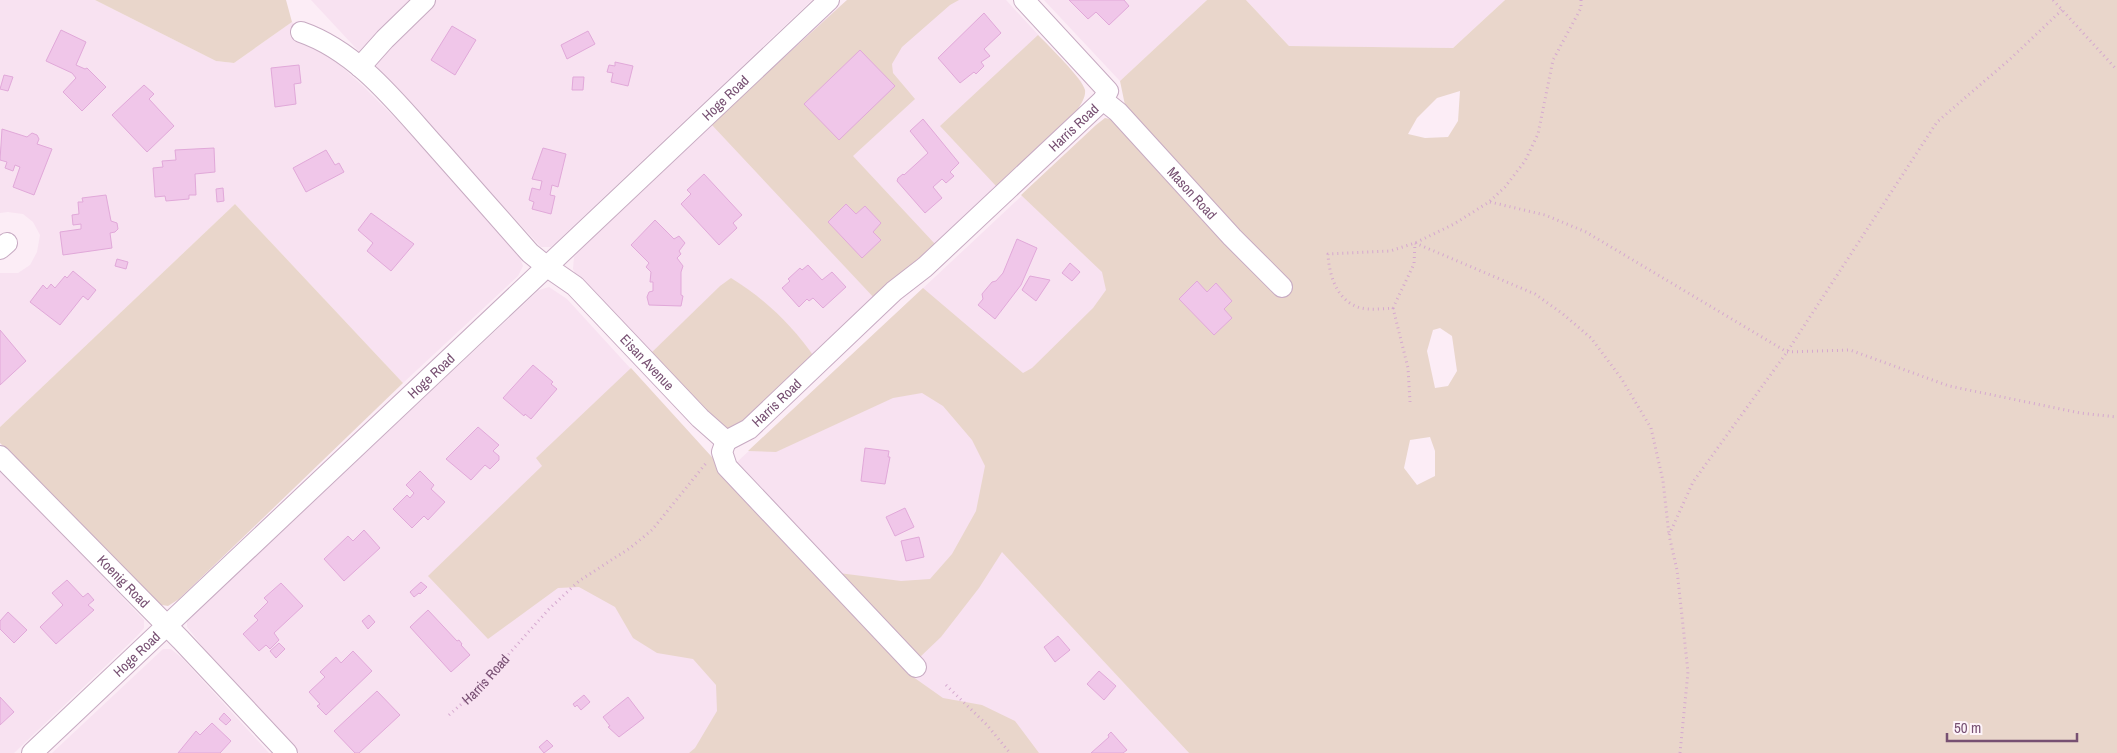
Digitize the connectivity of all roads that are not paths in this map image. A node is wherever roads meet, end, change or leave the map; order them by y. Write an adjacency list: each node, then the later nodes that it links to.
1 (426, 0): 5 (street)
2 (829, 0): 7 (street, Hoge Road)
3 (1024, 0): 6 (street, Mason Road)
4 (301, 32): 5 (street, Eisan Avenue)
5 (360, 67): 7 (street, Eisan Avenue)
6 (1106, 96): 8 (street, Mason Road); 9 (street, Harris Road)
7 (546, 266): 9 (street, Eisan Avenue); 11 (street, Hoge Road)
8 (1282, 287)
9 (726, 441): 12 (street)
10 (0, 456): 11 (street, Koenig Road)
11 (166, 625): 13 (street, Hoge Road); 14 (street, Koenig Road)
12 (916, 667)
13 (32, 753)
14 (287, 753)

